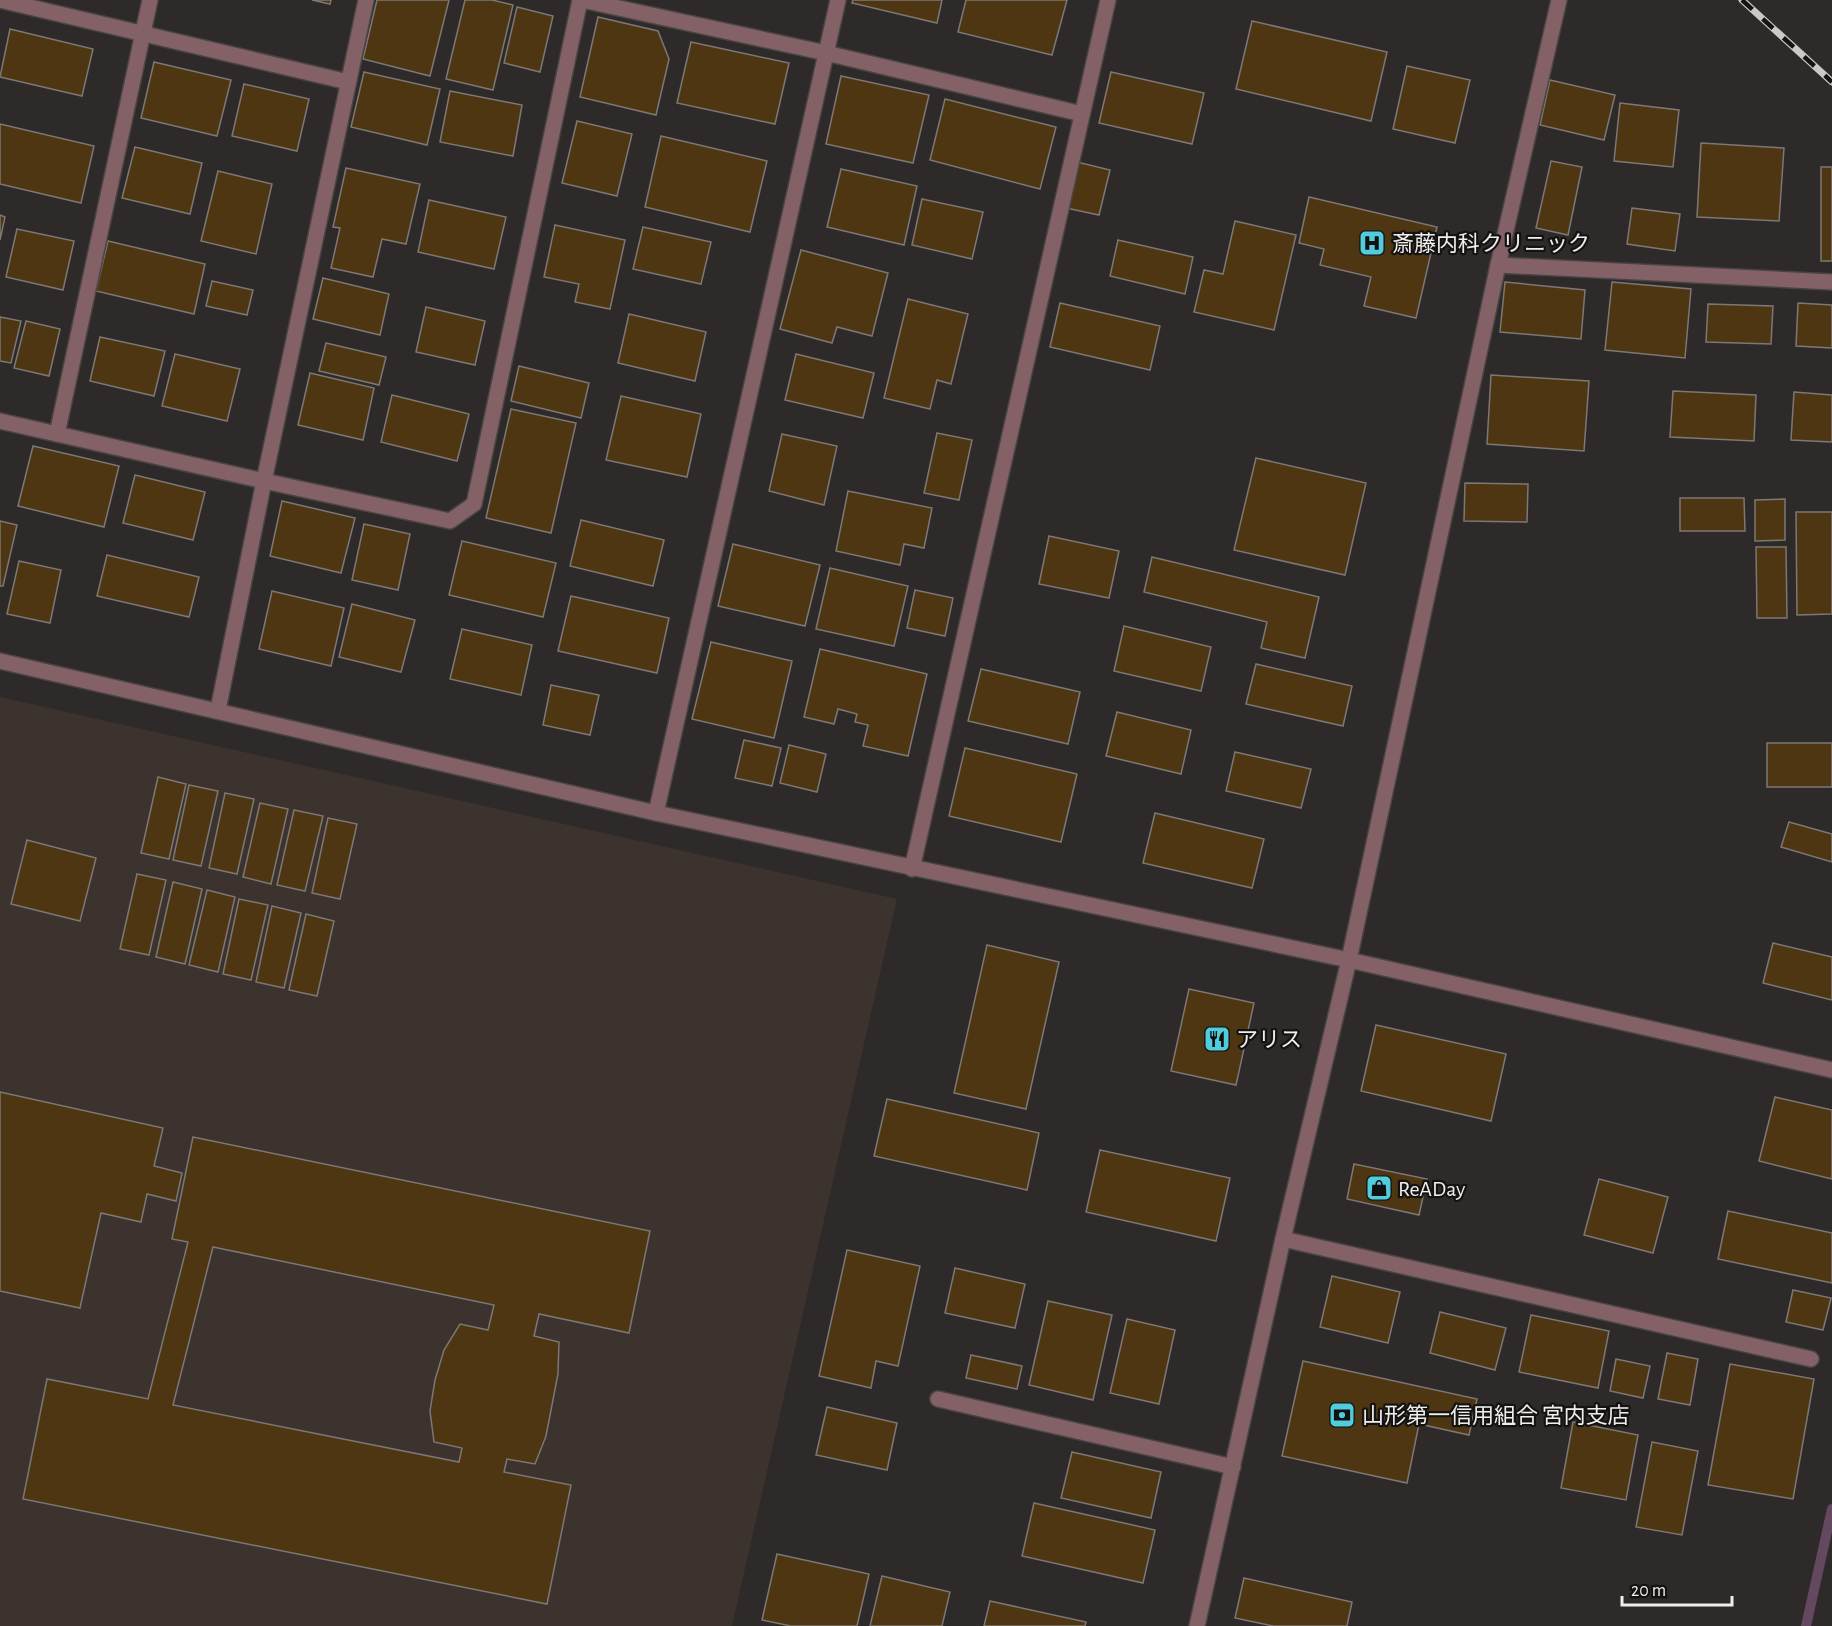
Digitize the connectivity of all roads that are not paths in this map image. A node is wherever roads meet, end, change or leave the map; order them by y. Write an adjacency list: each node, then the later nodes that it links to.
1 (0, 0): 8 (street)
2 (150, 0): 8 (street)
3 (366, 0): 10 (street)
4 (581, 0): 9 (street); 16 (street)
5 (838, 0): 9 (street)
6 (1108, 0): 11 (street)
7 (1558, 0): 12 (street)
8 (142, 35): 10 (street); 15 (street)
9 (826, 53): 11 (street); 19 (street)
10 (348, 82): 16 (street)
11 (1082, 114): 20 (street)
12 (1498, 265): 13 (street); 21 (street)
13 (1832, 282)
14 (0, 421): 15 (street)
15 (57, 434): 16 (street)
16 (264, 481): 18 (street)
17 (0, 660): 18 (street)
18 (218, 710): 19 (street)
19 (656, 813): 20 (street)
20 (912, 869): 21 (street)
21 (1349, 960): 22 (street); 23 (street)
22 (1832, 1070)
23 (1283, 1239): 24 (street); 26 (street)
24 (1811, 1359)
25 (938, 1399): 26 (street)
26 (1233, 1467): 27 (street)
27 (1197, 1626)

